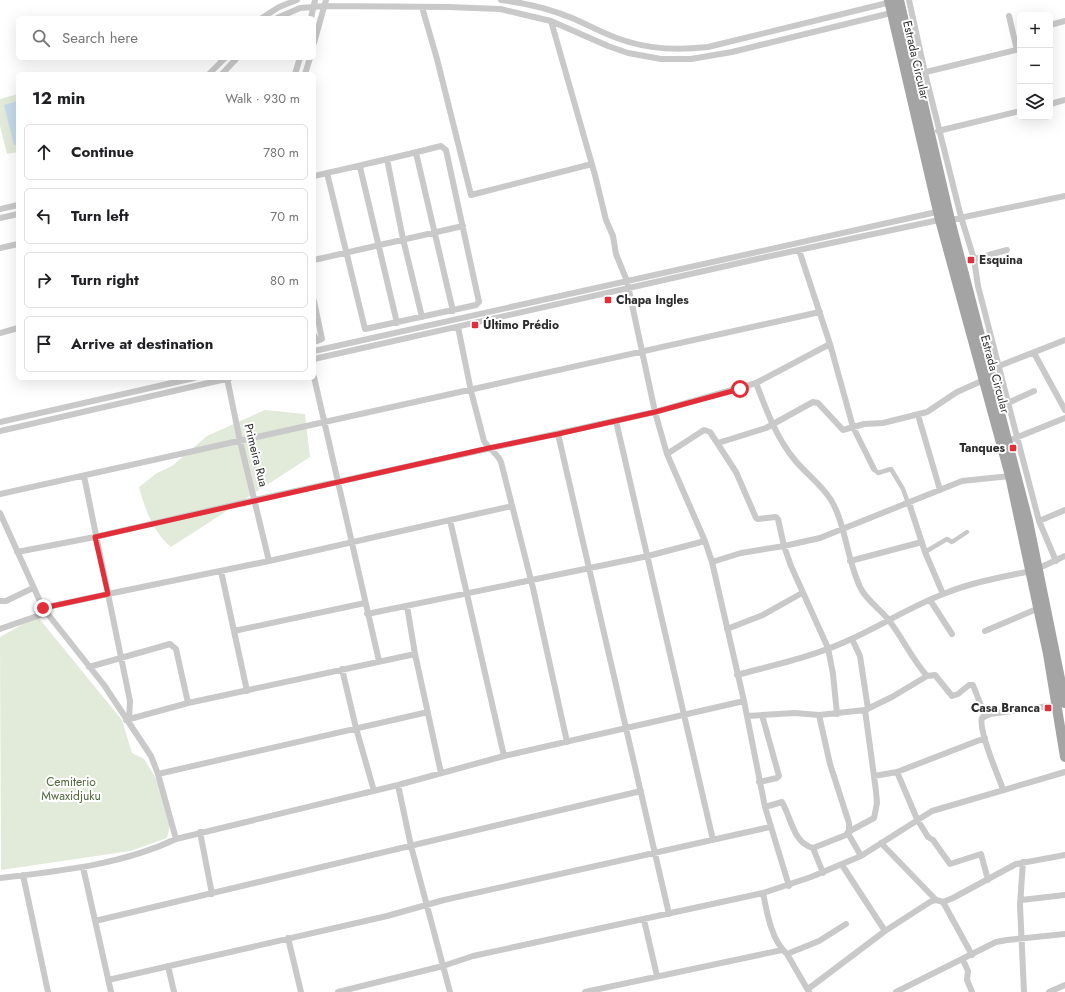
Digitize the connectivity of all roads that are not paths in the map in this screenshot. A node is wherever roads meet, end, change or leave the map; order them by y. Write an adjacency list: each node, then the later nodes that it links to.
1 (297, 0): 7 (street)
2 (501, 0): 5 (street)
3 (315, 3): 4 (street); 8 (street); 9 (street)
4 (326, 3): 6 (street); 14 (street)
5 (897, 4): 11 (street); 25 (main road); 41 (main road, Estrada Circular)
6 (422, 7): 11 (street); 32 (street)
7 (265, 16)
8 (282, 16)
9 (312, 16)
10 (1009, 16): 15 (street)
11 (551, 21): 32 (street)
12 (1065, 21): 13 (street)
13 (1053, 24)
14 (316, 37)
15 (1018, 48)
16 (1017, 50): 25 (street)
17 (223, 60): 21 (street)
18 (235, 60): 22 (street)
19 (299, 60): 23 (street)
20 (309, 60): 24 (street)
21 (211, 72)
22 (224, 72)
23 (296, 72)
24 (306, 72)
25 (921, 74): 29 (main road)
26 (1065, 100): 27 (street)
27 (1053, 103)
28 (1017, 112): 29 (street)
29 (935, 132): 40 (main road); 42 (street)
30 (416, 152): 31 (street); 44 (street); 45 (street)
31 (387, 159): 33 (street); 46 (street)
32 (592, 164): 55 (street)
33 (360, 167): 34 (street); 48 (street)
34 (327, 173): 35 (street); 52 (street)
35 (316, 176)
36 (1065, 196): 42 (street)
37 (16, 205): 38 (street)
38 (0, 209)
39 (16, 214): 43 (street)
40 (949, 215): 41 (street); 41 (street); 42 (street); 73 (main road)
41 (939, 216): 50 (street); 55 (street); 78 (main road, Estrada Circular)
42 (961, 217): 53 (street)
43 (0, 218)
44 (463, 226): 45 (street); 58 (street)
45 (435, 232): 46 (street); 58 (street)
46 (403, 239): 48 (street); 60 (street)
47 (16, 244): 49 (street)
48 (378, 245): 52 (street); 61 (street)
49 (0, 248)
50 (799, 250): 56 (street); 59 (street)
51 (1007, 250): 53 (street)
52 (346, 252): 54 (street); 61 (street)
53 (974, 259): 72 (street)
54 (316, 260)
55 (627, 281): 56 (street); 68 (street)
56 (629, 289): 62 (street); 69 (street)
57 (316, 310): 65 (street)
58 (453, 311): 60 (street)
59 (820, 312): 67 (street); 69 (street)
60 (422, 317): 61 (street)
61 (397, 323)
62 (458, 327): 71 (street); 80 (street)
63 (16, 328): 64 (street)
64 (0, 332)
65 (316, 339)
66 (1065, 340): 70 (street)
67 (830, 344): 79 (street); 91 (street)
68 (316, 351)
69 (643, 352): 80 (street); 84 (street)
70 (1034, 353): 72 (street); 83 (street)
71 (316, 359)
72 (999, 366): 73 (street); 82 (street)
73 (989, 370): 94 (main road)
74 (185, 380): 88 (street)
75 (219, 380): 92 (street)
76 (228, 380): 95 (street, Primeira Rua)
77 (315, 380): 89 (street)
78 (984, 380): 85 (street); 101 (main road, Estrada Circular)
79 (756, 383): 84 (street); 90 (street)
80 (471, 391): 89 (street); 97 (street)
81 (1034, 391): 82 (street)
82 (1008, 403): 94 (street)
83 (1065, 410)
84 (655, 412): 87 (street); 98 (street)
85 (918, 416): 91 (street); 103 (street)
86 (1065, 418): 94 (street)
87 (616, 421): 93 (street); 121 (street)
88 (0, 422)
89 (325, 422): 95 (street); 102 (street)
90 (773, 424): 91 (street); 96 (street); 112 (street)
91 (854, 427): 99 (street)
92 (0, 431)
93 (558, 434): 97 (street); 127 (street)
94 (1012, 439): 111 (street); 128 (main road)
95 (240, 441): 100 (street); 105 (street, Primeira Rua)
96 (718, 443): 98 (street); 118 (street)
97 (489, 448): 102 (street); 107 (street)
98 (667, 454): 116 (street)
99 (874, 469): 106 (street)
100 (84, 476): 104 (street); 114 (street)
101 (1010, 476): 103 (street); 128 (main road, Estrada Circular)
102 (338, 482): 105 (street); 115 (street)
103 (940, 490): 106 (street)
104 (0, 494)
105 (255, 500): 114 (street); 123 (street, Primeira Rua)
106 (908, 503): 112 (street); 117 (street)
107 (512, 506): 110 (street); 130 (street)
108 (1065, 510): 111 (street)
109 (0, 513): 119 (street)
110 (450, 520): 115 (street); 132 (street)
111 (1039, 521): 125 (street)
112 (842, 529): 118 (street); 124 (street)
113 (967, 532): 120 (street)
114 (95, 537): 119 (street); 134 (street)
115 (352, 541): 123 (street); 138 (street)
116 (705, 541): 121 (street); 126 (street)
117 (922, 542): 120 (street); 124 (street)
118 (784, 546): 126 (street); 133 (street)
119 (17, 552): 131 (street)
120 (926, 552): 135 (street)
121 (648, 556): 127 (street); 164 (street)
122 (1065, 557): 125 (street)
123 (269, 561): 129 (street)
124 (850, 561): 143 (street)
125 (1056, 561): 128 (street)
126 (712, 562): 145 (street)
127 (590, 567): 130 (street); 172 (street)
128 (1035, 569): 135 (street); 140 (main road, Estrada Circular); 161 (main road)
129 (221, 571): 134 (street); 146 (street)
130 (531, 581): 132 (street); 174 (street)
131 (33, 588): 137 (street); 141 (street)
132 (468, 592): 139 (street); 175 (street)
133 (802, 593): 145 (street); 150 (street)
134 (108, 594): 141 (street); 152 (street)
135 (943, 594): 136 (street)
136 (930, 600): 143 (street); 148 (street)
137 (0, 601)
138 (365, 602): 142 (street); 146 (street)
139 (407, 606): 142 (street); 151 (street)
140 (1039, 608): 147 (street); 161 (main road, Estrada Circular)
141 (44, 611): 144 (street); 154 (street)
142 (367, 614): 153 (street)
143 (888, 619): 149 (street); 157 (street)
144 (0, 629)
145 (727, 629): 156 (street)
146 (234, 631): 158 (street)
147 (985, 631)
148 (952, 634)
149 (852, 639): 150 (street); 162 (street)
150 (828, 648): 156 (street); 165 (street)
151 (415, 654): 153 (street); 163 (street)
152 (122, 656): 154 (street); 160 (street); 170 (street)
153 (379, 661): 155 (street)
154 (89, 667): 170 (street)
155 (342, 669): 158 (street); 171 (street)
156 (737, 675): 159 (street)
157 (927, 676): 162 (street); 169 (street)
158 (247, 691): 160 (street)
159 (744, 701): 164 (street); 168 (street)
160 (188, 703): 170 (street)
161 (1060, 704): 169 (street); 176 (main road, Estrada Circular)
162 (867, 709): 165 (street); 181 (street)
163 (428, 712): 171 (street); 177 (street)
164 (684, 714): 172 (street); 193 (street)
165 (837, 714): 167 (street)
166 (762, 715): 167 (street); 168 (street); 182 (street)
167 (819, 715): 191 (street)
168 (747, 716): 182 (street)
169 (985, 716): 173 (street)
170 (128, 720): 180 (street)
171 (356, 728): 180 (street); 185 (street)
172 (626, 729): 174 (street); 186 (street)
173 (985, 738): 178 (street); 184 (street)
174 (567, 742): 175 (street)
175 (504, 756): 177 (street)
176 (1065, 757)
177 (441, 772): 183 (street)
178 (897, 772): 181 (street); 188 (street)
179 (1065, 772): 184 (street)
180 (158, 774): 192 (street)
181 (874, 776): 191 (street)
182 (759, 782): 187 (street)
183 (398, 785): 185 (street); 195 (street)
184 (1003, 789): 188 (street)
185 (374, 791): 190 (street)
186 (641, 791): 195 (street); 197 (street)
187 (765, 807): 189 (street); 196 (street)
188 (917, 819): 194 (street); 206 (street)
189 (770, 827): 193 (street); 207 (street)
190 (200, 832): 192 (street); 209 (street)
191 (848, 832): 196 (street); 199 (street)
192 (176, 839): 202 (street)
193 (713, 840): 197 (street)
194 (881, 844): 199 (street); 211 (street)
195 (411, 846): 209 (street); 214 (street)
196 (813, 848): 203 (street)
197 (654, 853): 214 (street); 215 (street)
198 (1065, 855): 200 (street)
199 (861, 856): 201 (street)
200 (1023, 862): 206 (street); 212 (street)
201 (842, 865): 203 (street); 219 (street)
202 (83, 867): 204 (street); 217 (street)
203 (824, 872): 207 (street)
204 (23, 875): 205 (street); 232 (street)
205 (0, 878)
206 (988, 880): 213 (street)
207 (789, 886): 208 (street)
208 (763, 893): 215 (street); 223 (street)
209 (212, 894): 217 (street)
210 (1065, 895): 212 (street)
211 (936, 900): 213 (street); 219 (street)
212 (1021, 900): 222 (street)
213 (943, 902): 224 (street)
214 (427, 905): 221 (street); 227 (street)
215 (669, 914): 216 (street)
216 (644, 920): 227 (street); 228 (street)
217 (95, 922): 229 (street)
218 (846, 924): 223 (street)
219 (885, 931): 231 (street)
220 (1065, 934): 222 (street)
221 (288, 938): 226 (street); 235 (street)
222 (1022, 938): 224 (street); 241 (street)
223 (784, 952): 228 (street); 231 (street)
224 (972, 955): 225 (street)
225 (963, 960): 239 (street); 240 (street)
226 (168, 966): 229 (street); 234 (street)
227 (443, 966): 236 (street); 237 (street)
228 (657, 976): 238 (street)
229 (108, 980): 233 (street)
230 (1065, 985): 242 (street)
231 (809, 991)
232 (48, 992)
233 (111, 992)
234 (174, 992)
235 (301, 992)
236 (338, 992)
237 (450, 992)
238 (585, 992)
239 (896, 992)
240 (972, 992)
241 (1024, 992)
242 (1049, 992)

